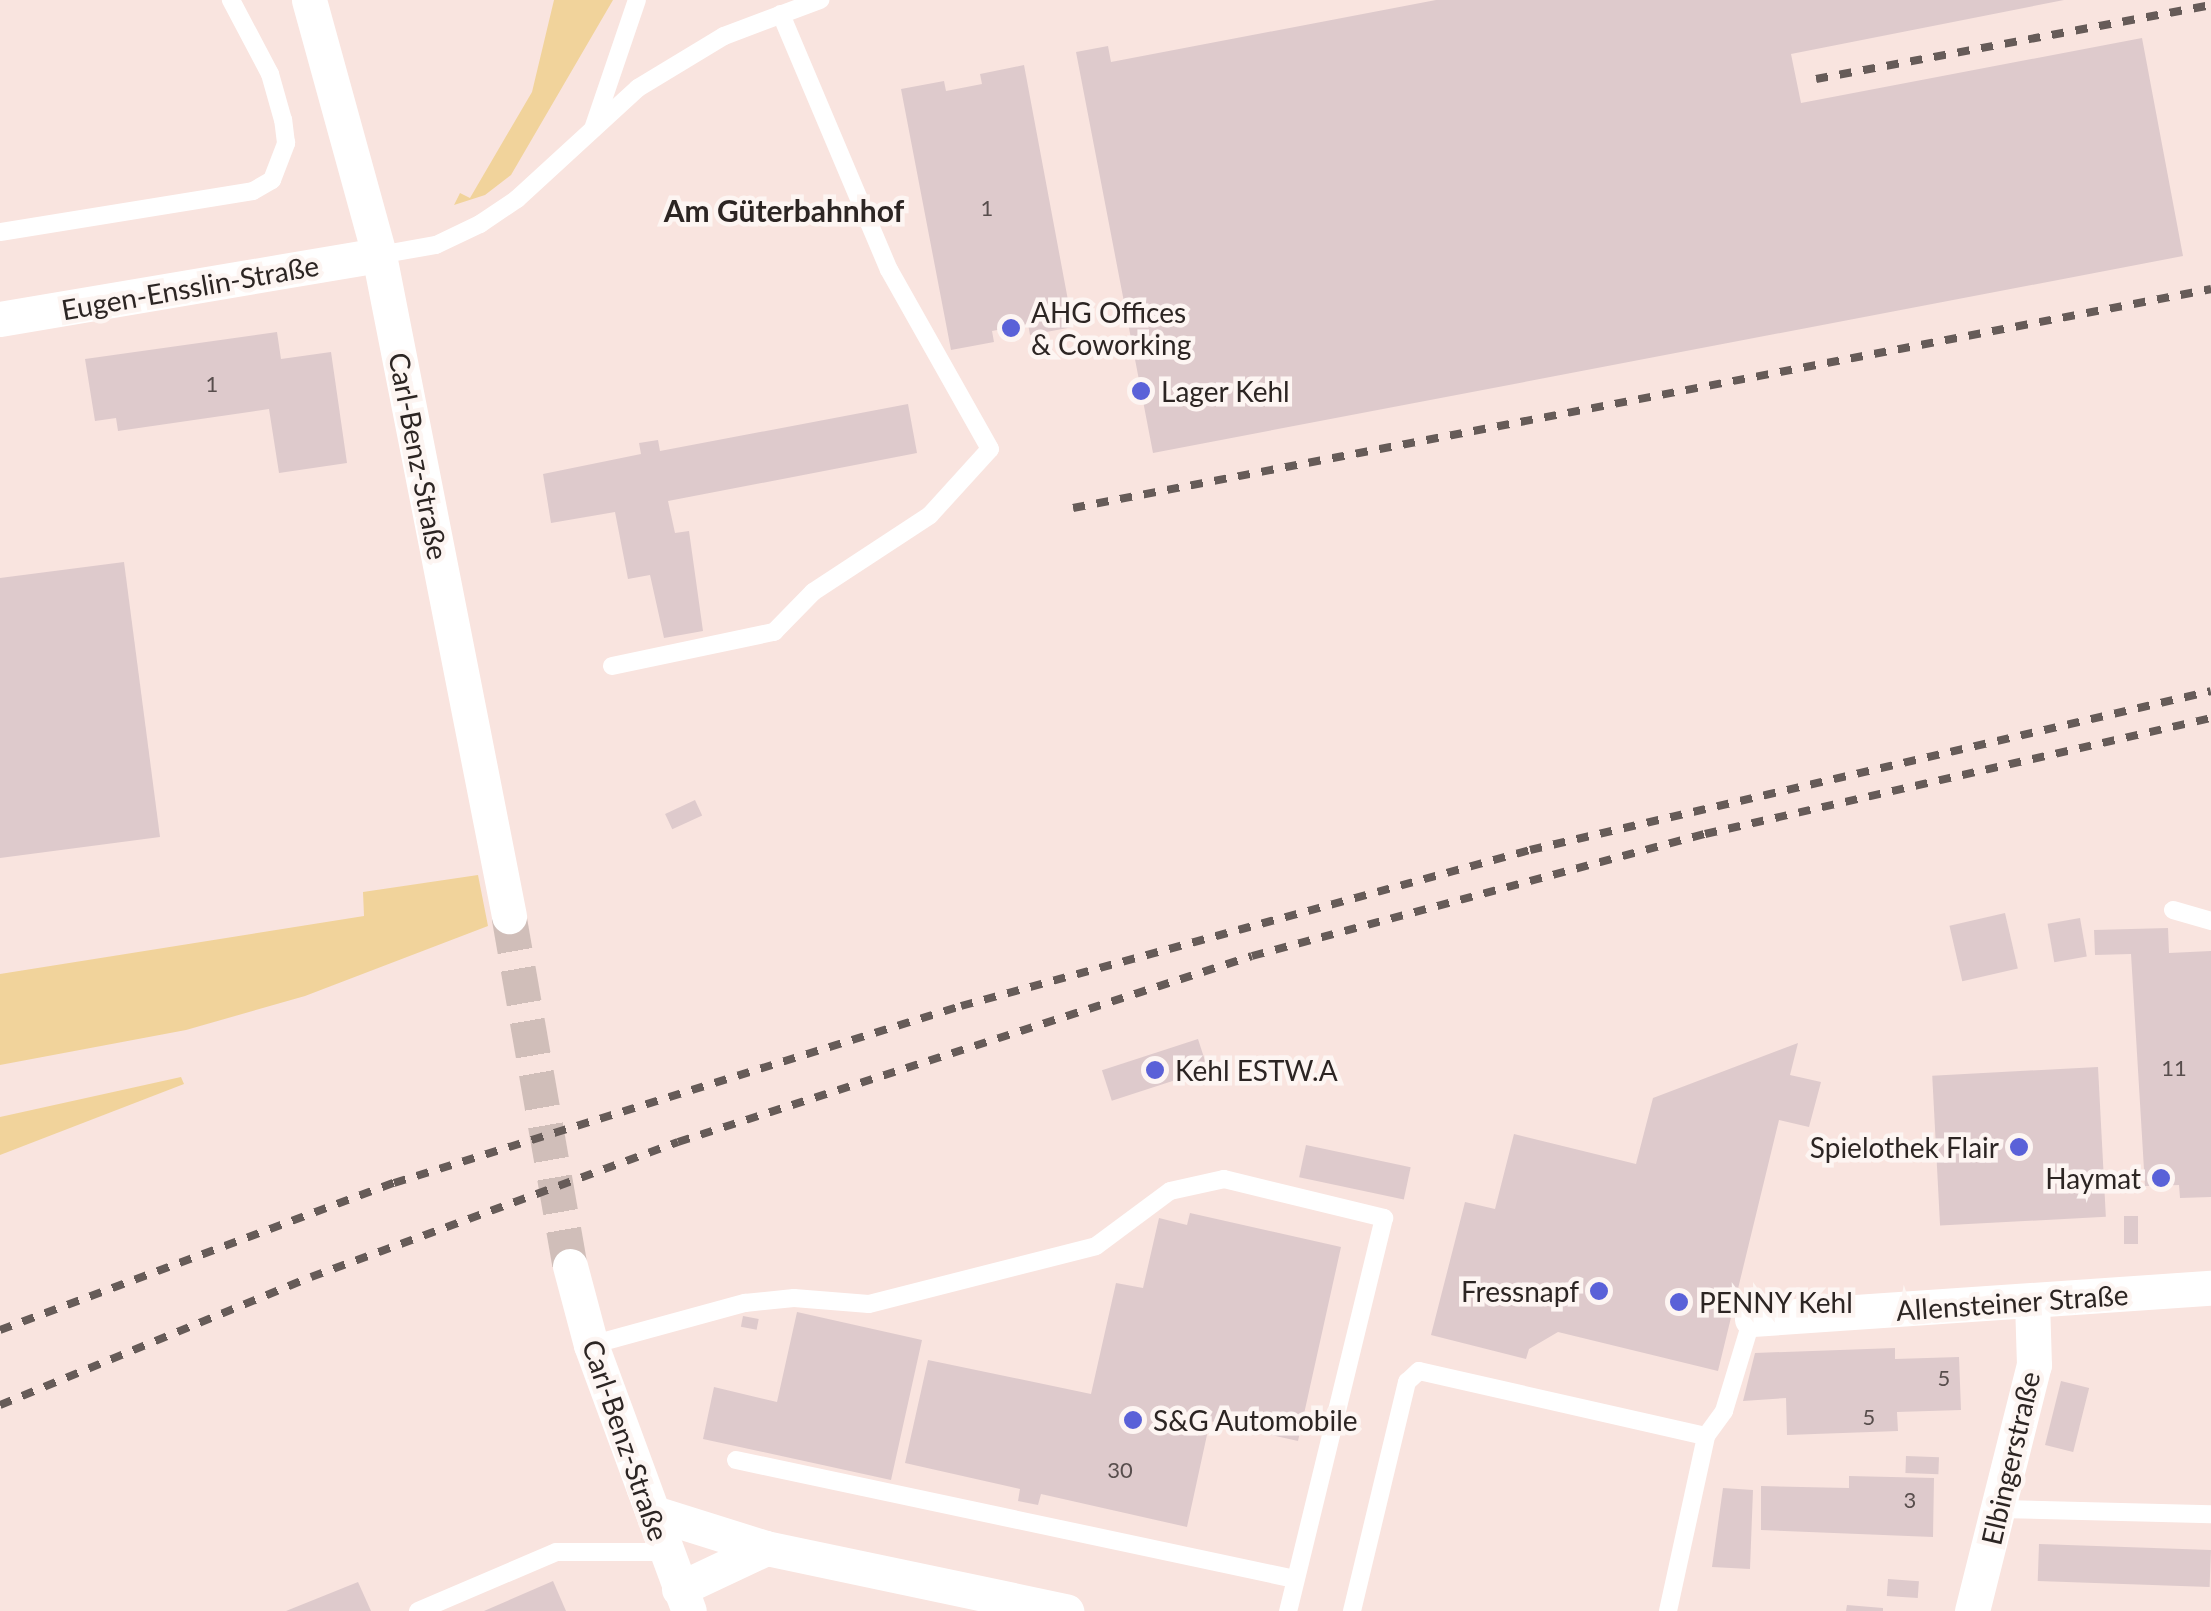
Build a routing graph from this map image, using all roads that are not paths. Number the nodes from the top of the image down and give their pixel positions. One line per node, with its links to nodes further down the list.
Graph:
1 (232, 0): 7 (lane)
2 (309, 0): 8 (street, Carl-Benz-Straße)
3 (637, 0): 6 (lane)
4 (820, 0): 5 (lane)
5 (781, 14): 6 (lane); 10 (lane)
6 (593, 130): 8 (lane)
7 (0, 232)
8 (379, 254): 9 (street, Eugen-Ensslin-Straße); 12 (street, Carl-Benz-Straße)
9 (0, 319)
10 (612, 666)
11 (2173, 910): 13 (lane)
12 (509, 916)
13 (2211, 921)
14 (570, 1266): 18 (street, Carl-Benz-Straße)
15 (2211, 1288): 16 (street, Allensteiner Straße)
16 (2032, 1302): 17 (street, Allensteiner Straße); 21 (street, Elbingerstraße)
17 (1752, 1319): 19 (lane)
18 (591, 1345): 22 (street, Carl-Benz-Straße); 26 (lane)
19 (1706, 1436): 31 (lane); 32 (lane)
20 (736, 1460): 26 (lane)
21 (1998, 1509): 23 (lane); 33 (street, Elbingerstraße)
22 (654, 1513): 24 (street); 25 (street, Carl-Benz-Straße)
23 (2211, 1514)
24 (766, 1548): 27 (street); 29 (street)
25 (665, 1552): 27 (street, Carl-Benz-Straße); 28 (lane)
26 (1295, 1580): 30 (lane)
27 (684, 1600)
28 (418, 1611)
29 (1066, 1611)
30 (1288, 1611)
31 (1352, 1611)
32 (1668, 1611)
33 (1972, 1611)

